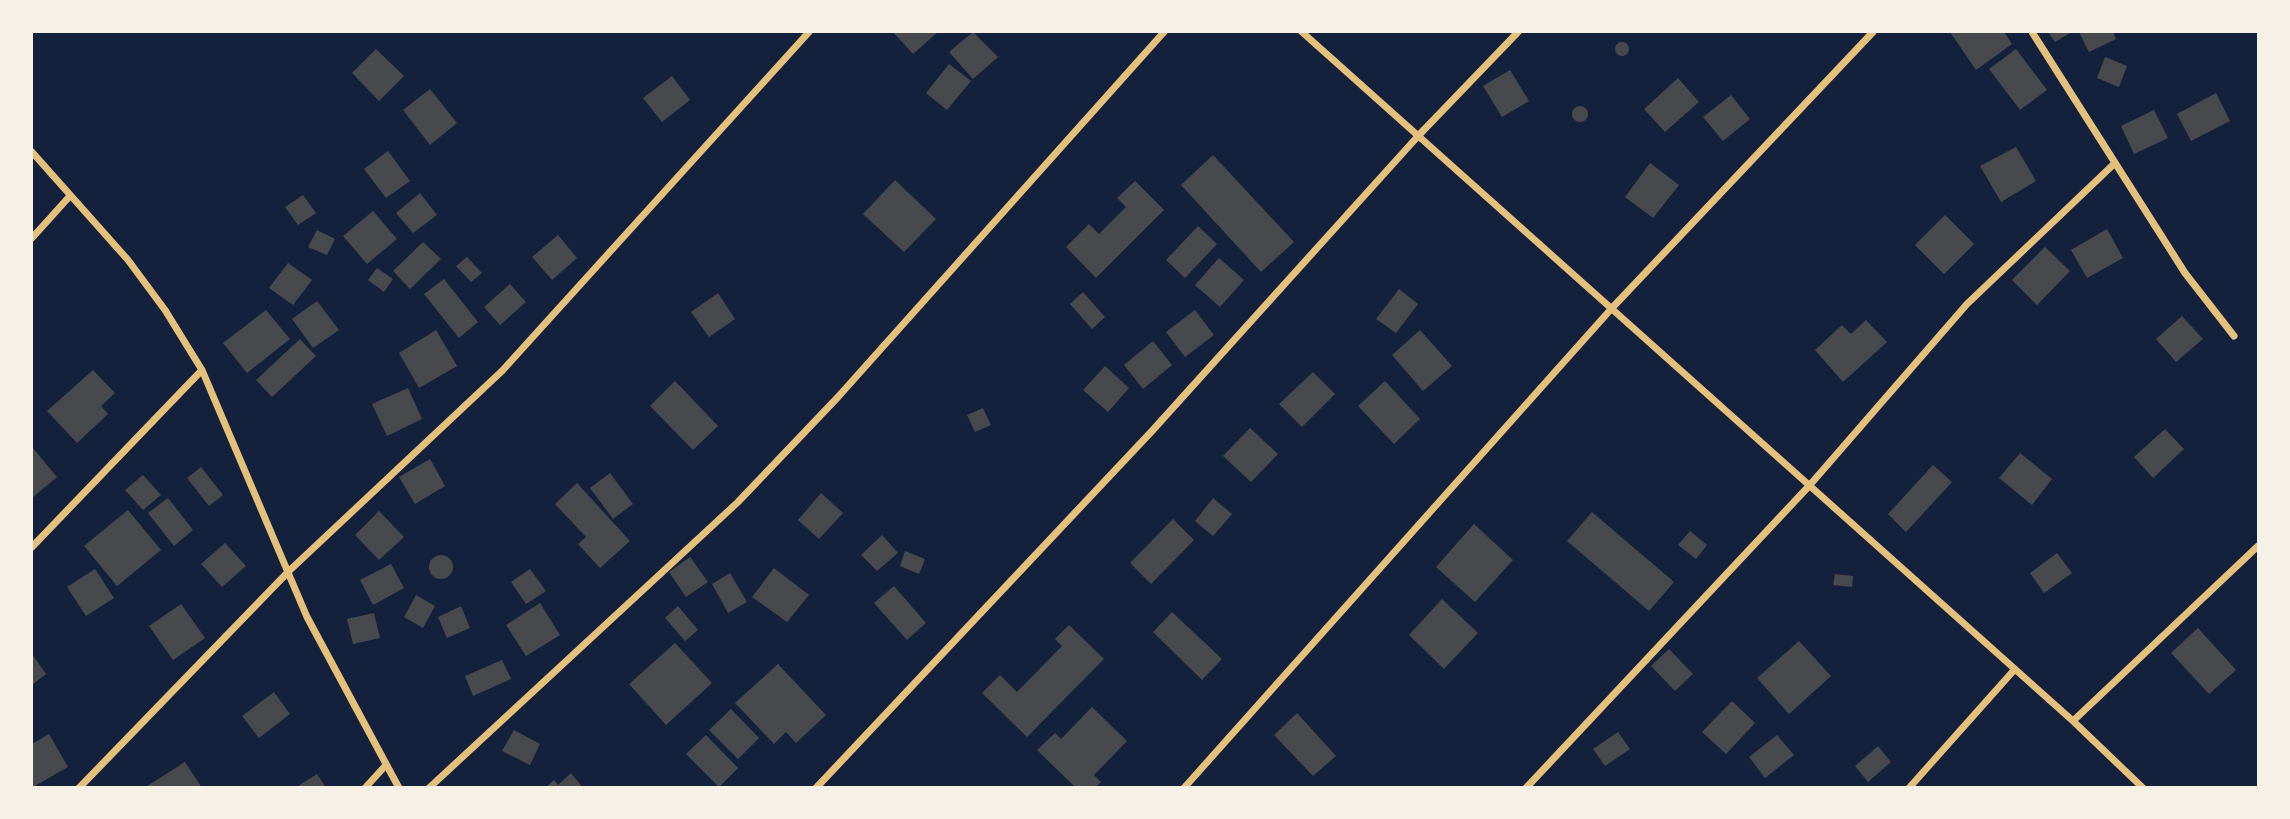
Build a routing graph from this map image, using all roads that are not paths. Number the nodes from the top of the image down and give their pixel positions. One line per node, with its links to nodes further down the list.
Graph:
1 (809, 32): 18 (street)
2 (1164, 32): 25 (street)
3 (1302, 32): 7 (street)
4 (1518, 32): 7 (street)
5 (1873, 32): 12 (street)
6 (2032, 32): 9 (street)
7 (1419, 135): 12 (street); 26 (street)
8 (32, 152): 10 (street)
9 (2115, 163): 13 (street); 15 (street)
10 (69, 197): 11 (street); 14 (street)
11 (32, 238)
12 (1612, 309): 15 (street); 27 (street)
13 (2234, 336)
14 (202, 370): 17 (street); 18 (street)
15 (1809, 486): 19 (street); 28 (street)
16 (2259, 546): 20 (street)
17 (32, 547)
18 (289, 571): 21 (street); 22 (street)
19 (2015, 669): 20 (street); 29 (street)
20 (2073, 721): 30 (street)
21 (386, 765): 23 (street); 24 (street)
22 (79, 788)
23 (365, 788)
24 (399, 788)
25 (429, 788)
26 (816, 788)
27 (1184, 788)
28 (1526, 788)
29 (1909, 788)
30 (2143, 788)

